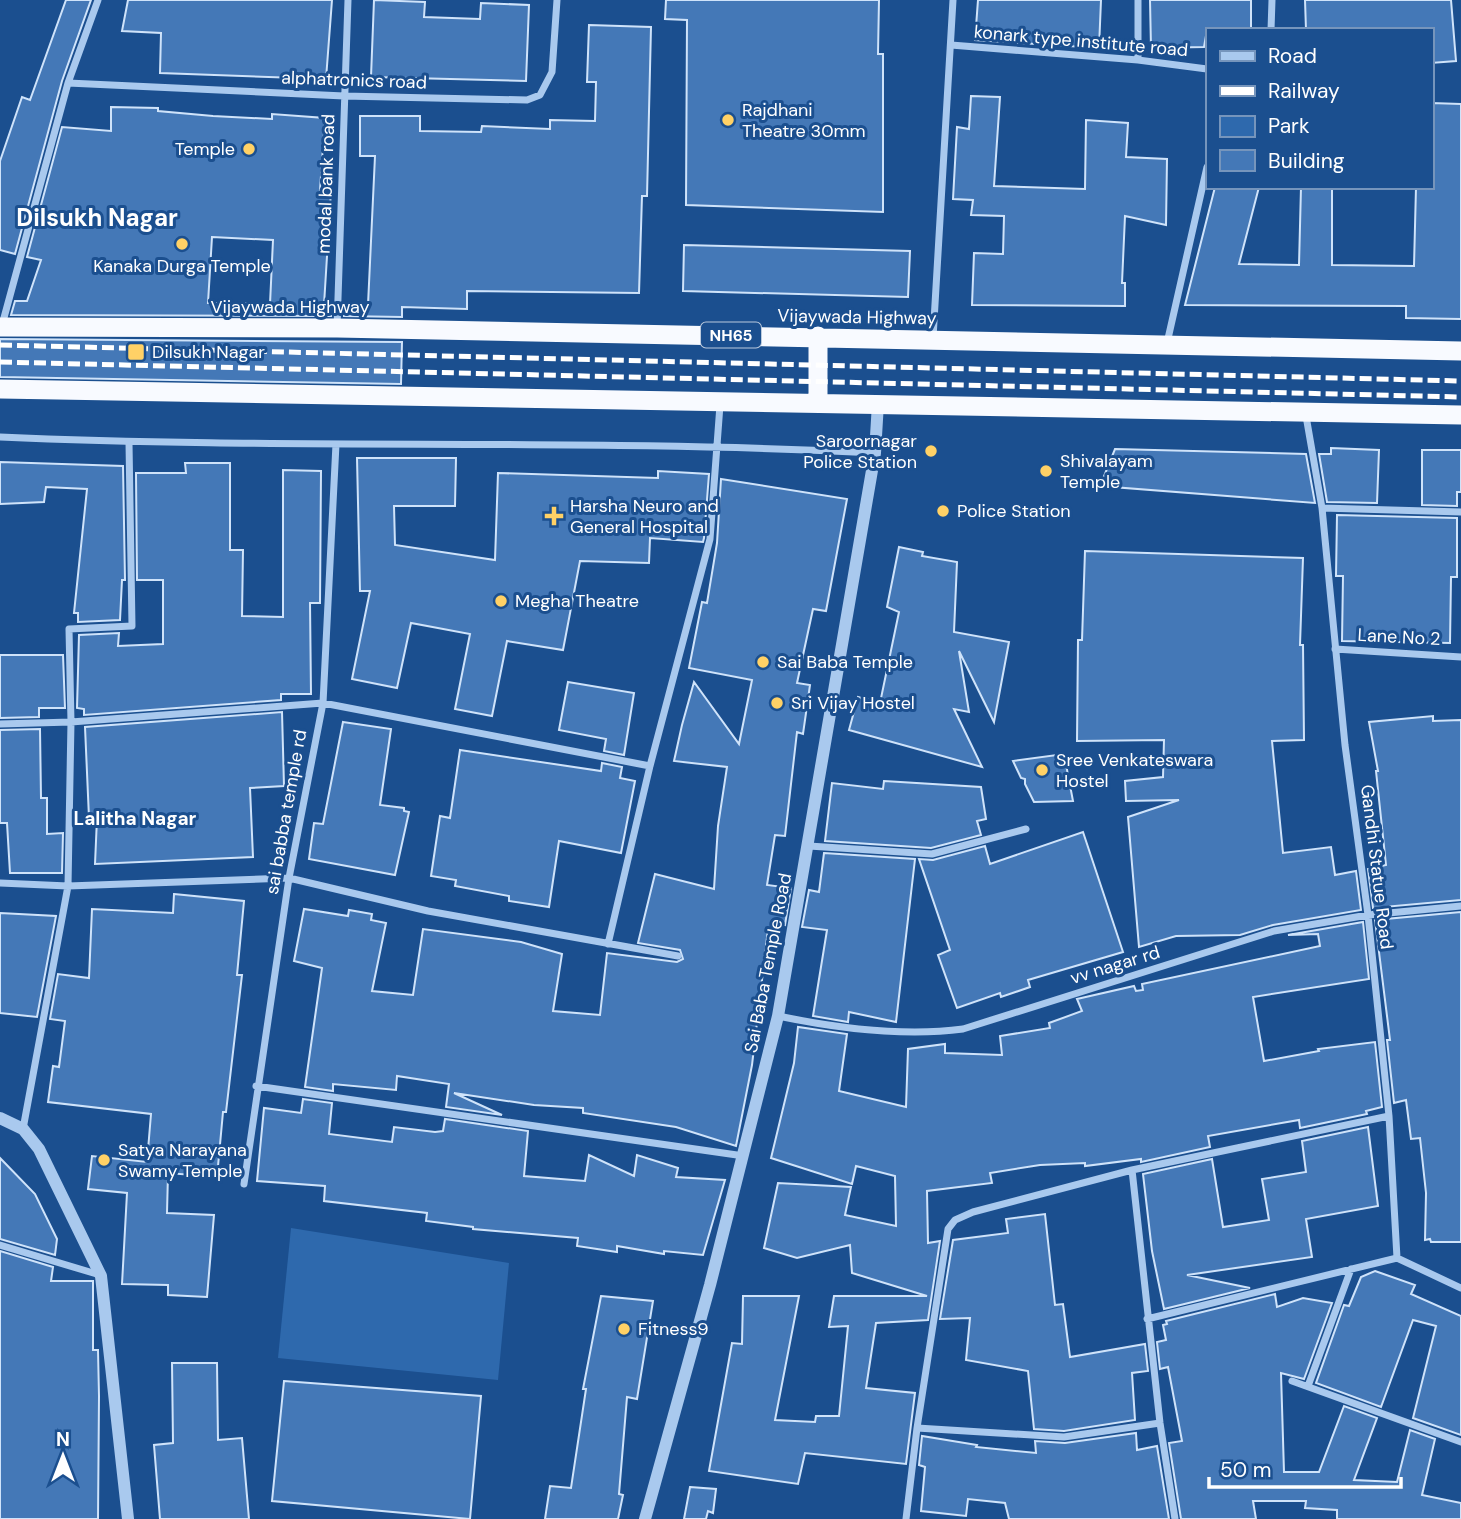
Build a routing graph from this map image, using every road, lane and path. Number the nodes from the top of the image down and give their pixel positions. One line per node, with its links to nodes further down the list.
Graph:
1 (98, 0): 11 (street)
2 (348, 0): 12 (street, modal bank road)
3 (557, 0): 12 (street, alphatronics road)
4 (953, 0): 8 (street)
5 (1138, 0): 9 (street)
6 (1272, 0): 7 (street)
7 (1271, 28)
8 (951, 45): 9 (street, konark type institute road); 17 (street)
9 (1138, 60): 10 (street, konark type institute road)
10 (1206, 69)
11 (68, 83): 12 (street, alphatronics road); 14 (street)
12 (344, 96): 15 (street, modal bank road)
13 (1206, 171): 18 (street)
14 (1, 327): 15 (highway, Vijaywada Highway / NH65)
15 (337, 328): 16 (highway, Vijaywada Highway / NH65)
16 (818, 337): 17 (highway, Vijaywada Highway / NH65); 22 (highway)
17 (932, 340): 18 (highway, Vijaywada Highway / NH65)
18 (1166, 344): 19 (highway, Vijaywada Highway / NH65)
19 (1461, 351)
20 (0, 389): 21 (highway)
21 (720, 402): 22 (highway); 29 (street)
22 (818, 403): 23 (highway)
23 (878, 403): 24 (highway); 30 (street, Sai Baba Temple Road)
24 (1305, 411): 25 (highway); 31 (street, Gandhi Statue Road)
25 (1461, 415)
26 (0, 437): 27 (street)
27 (129, 443): 28 (street); 36 (street)
28 (336, 444): 29 (street); 35 (street, sai babba temple rd)
29 (718, 445): 30 (street); 38 (street)
30 (875, 453): 40 (street, Sai Baba Temple Road)
31 (1321, 508): 32 (street); 33 (street, Gandhi Statue Road)
32 (1461, 512)
33 (1335, 649): 34 (street, Lane No 2); 45 (street, Gandhi Statue Road)
34 (1461, 656)
35 (323, 703): 36 (street); 38 (street); 41 (street, sai babba temple rd)
36 (71, 722): 37 (street); 43 (street)
37 (0, 724)
38 (650, 766): 46 (street)
39 (1026, 828): 40 (street)
40 (809, 846): 48 (street, Sai Baba Temple Road)
41 (289, 878): 43 (street); 46 (street); 49 (street, sai babba temple rd)
42 (0, 883): 43 (street)
43 (68, 886): 52 (street)
44 (1461, 906): 45 (street, vv nagar rd)
45 (1368, 915): 48 (street, vv nagar rd); 50 (street, Gandhi Statue Road)
46 (608, 944): 47 (street)
47 (678, 956)
48 (778, 1016): 53 (street, Sai Baba Temple Road)
49 (256, 1086): 53 (street); 55 (street, sai babba temple rd)
50 (1389, 1116): 54 (street); 57 (street, Gandhi Statue Road)
51 (0, 1118): 52 (street)
52 (23, 1129): 59 (street)
53 (744, 1156): 68 (street, Sai Baba Temple Road)
54 (1132, 1170): 61 (street); 65 (street)
55 (244, 1184)
56 (0, 1245): 59 (street)
57 (1397, 1258): 58 (street); 60 (street)
58 (1350, 1269): 61 (street); 63 (street)
59 (101, 1276): 67 (street)
60 (1461, 1288)
61 (1147, 1319): 64 (street)
62 (1292, 1381): 63 (street)
63 (1308, 1386): 66 (street)
64 (1160, 1423): 65 (street); 70 (street)
65 (917, 1428): 69 (street)
66 (1461, 1442)
67 (128, 1519)
68 (645, 1519)
69 (906, 1519)
70 (1175, 1519)

